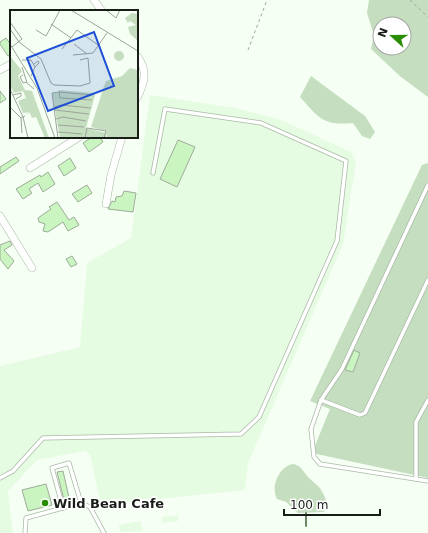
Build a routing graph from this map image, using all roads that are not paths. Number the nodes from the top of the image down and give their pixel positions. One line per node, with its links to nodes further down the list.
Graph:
1 (94, 0): 2 (street)
2 (99, 10)
3 (138, 57): 6 (street)
4 (10, 65): 5 (street)
5 (0, 70)
6 (138, 95)
7 (77, 138): 9 (street)
8 (122, 138): 12 (street)
9 (30, 168)
10 (153, 174): 18 (lane)
11 (428, 185): 16 (lane)
12 (106, 204)
13 (0, 216): 14 (street)
14 (32, 268)
15 (428, 280): 16 (lane)
16 (321, 400): 19 (lane)
17 (428, 400): 19 (lane)
18 (0, 478)
19 (416, 479): 20 (lane)
20 (428, 481)
21 (82, 503): 22 (lane); 22 (lane); 24 (lane)
22 (63, 508): 23 (lane)
23 (25, 533)
24 (104, 533)

